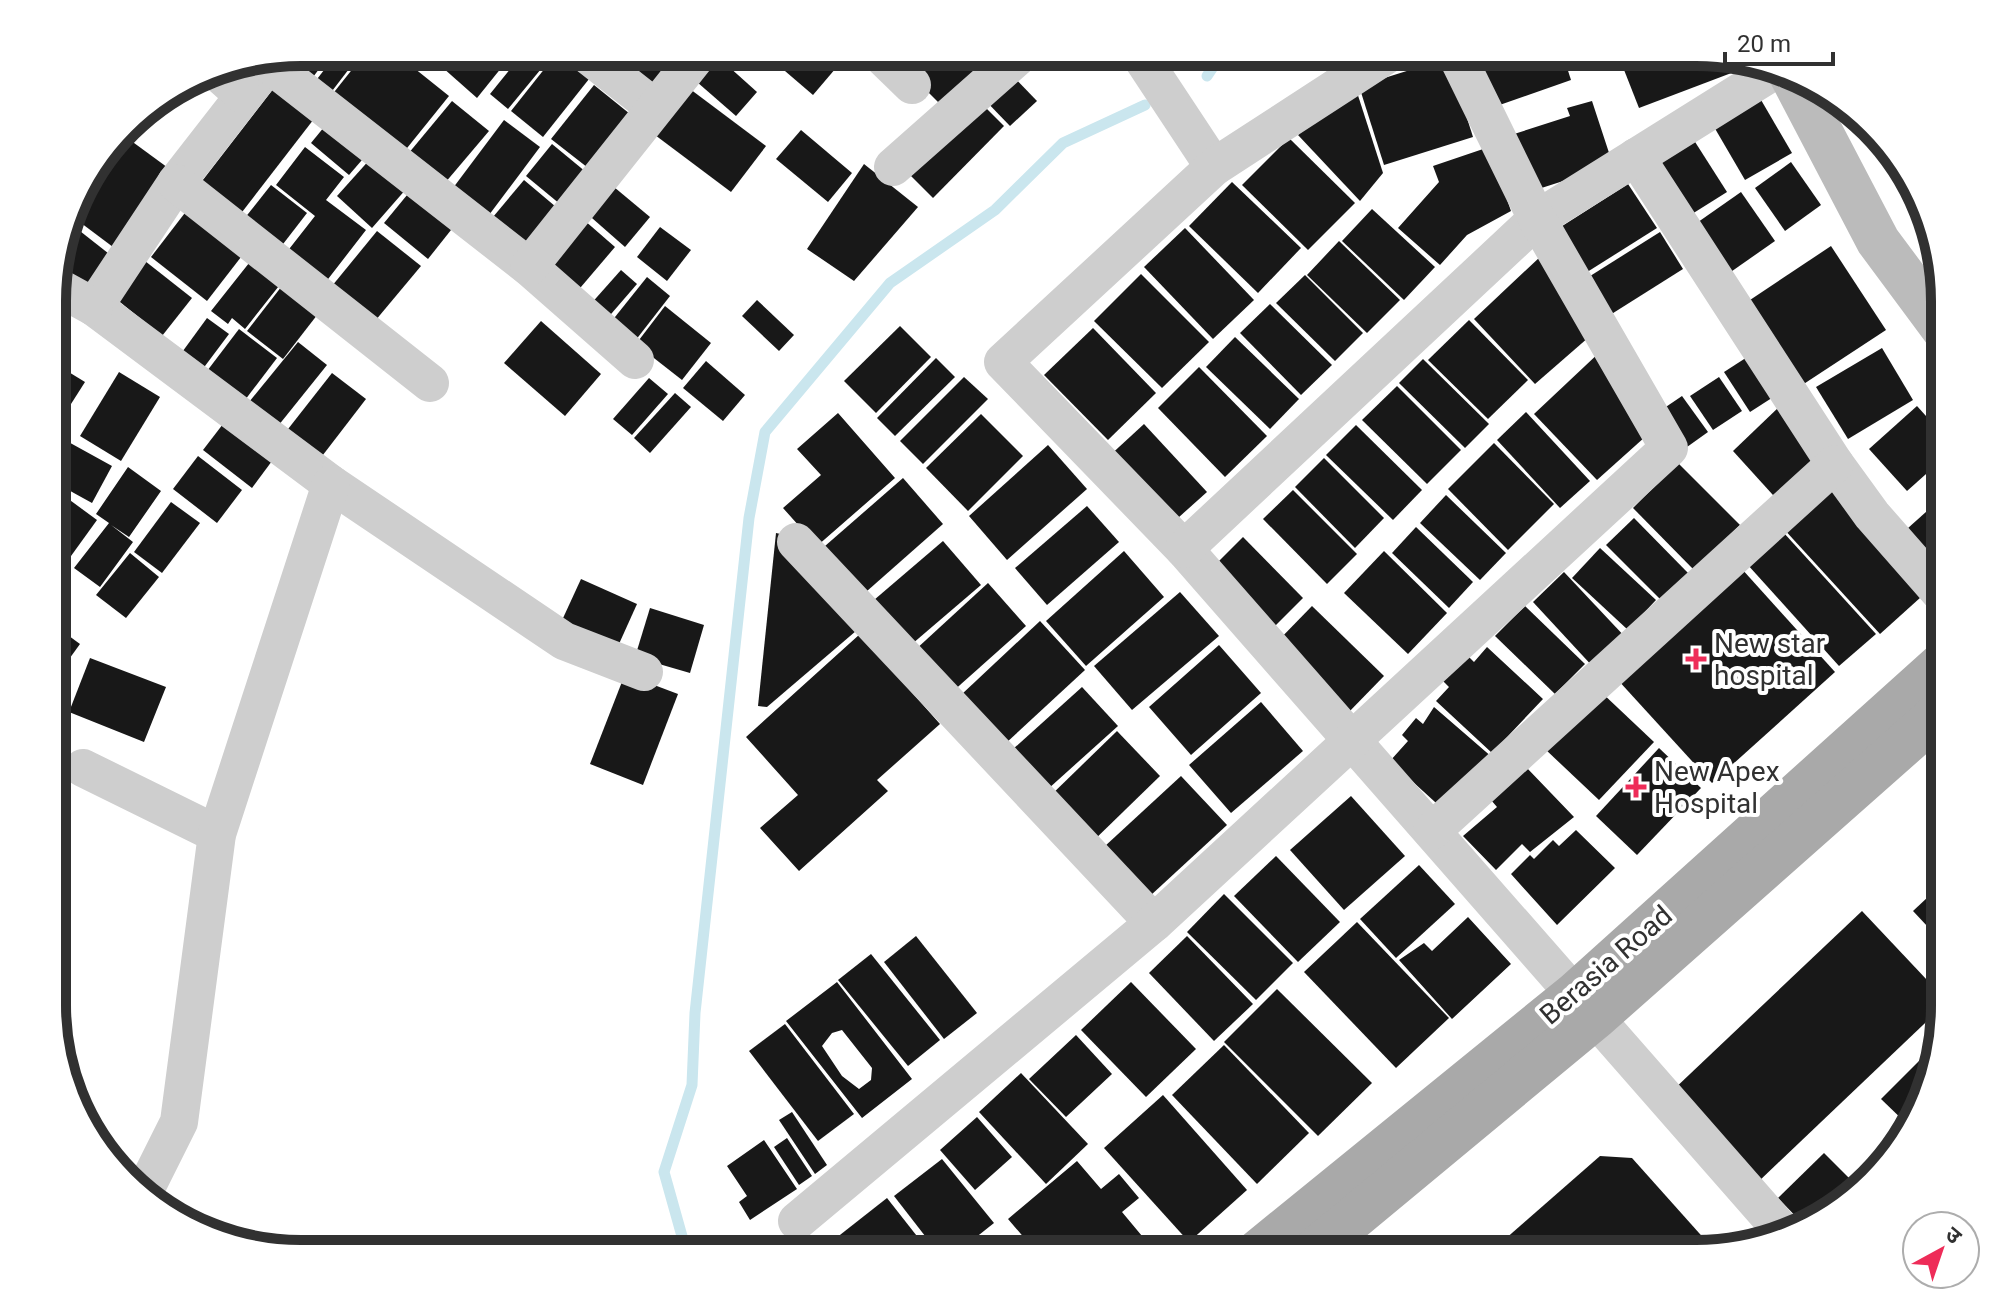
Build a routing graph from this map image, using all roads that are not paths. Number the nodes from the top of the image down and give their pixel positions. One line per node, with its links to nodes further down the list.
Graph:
1 (1007, 66): 17 (street)
2 (1148, 66): 18 (street)
3 (1369, 66): 18 (street)
4 (1462, 66): 20 (street)
5 (603, 67): 15 (street)
6 (688, 67): 15 (street)
7 (893, 67): 12 (street)
8 (280, 68): 21 (street)
9 (264, 70): 14 (street)
10 (1765, 77): 16 (street)
11 (224, 78): 14 (street)
12 (912, 85)
13 (1799, 90): 24 (street)
14 (242, 94): 19 (street)
15 (654, 107): 21 (street)
16 (1636, 157): 20 (street); 27 (street)
17 (893, 167)
18 (1214, 167): 30 (street)
19 (176, 183): 23 (street); 26 (street)
20 (1537, 219): 30 (street); 35 (street)
21 (529, 267): 25 (street)
22 (67, 292): 23 (street)
23 (94, 307): 28 (street)
24 (1930, 311)
25 (635, 360)
26 (430, 383)
27 (1835, 464): 31 (street); 37 (street)
28 (331, 484): 32 (street); 38 (street)
29 (796, 542): 39 (street)
30 (1184, 549): 35 (street)
31 (1930, 581)
32 (644, 672)
33 (1930, 675): 40 (main road, Berasia Road)
34 (1930, 721): 40 (main road, Berasia Road)
35 (1352, 738): 37 (street); 39 (street)
36 (83, 768): 38 (street)
37 (1432, 831): 40 (street)
38 (217, 834): 41 (street)
39 (1154, 923): 42 (street)
40 (1586, 1005): 43 (street); 44 (main road, Berasia Road); 45 (main road, Berasia Road)
41 (149, 1183)
42 (797, 1221)
43 (1777, 1225)
44 (1275, 1239)
45 (1326, 1239)

